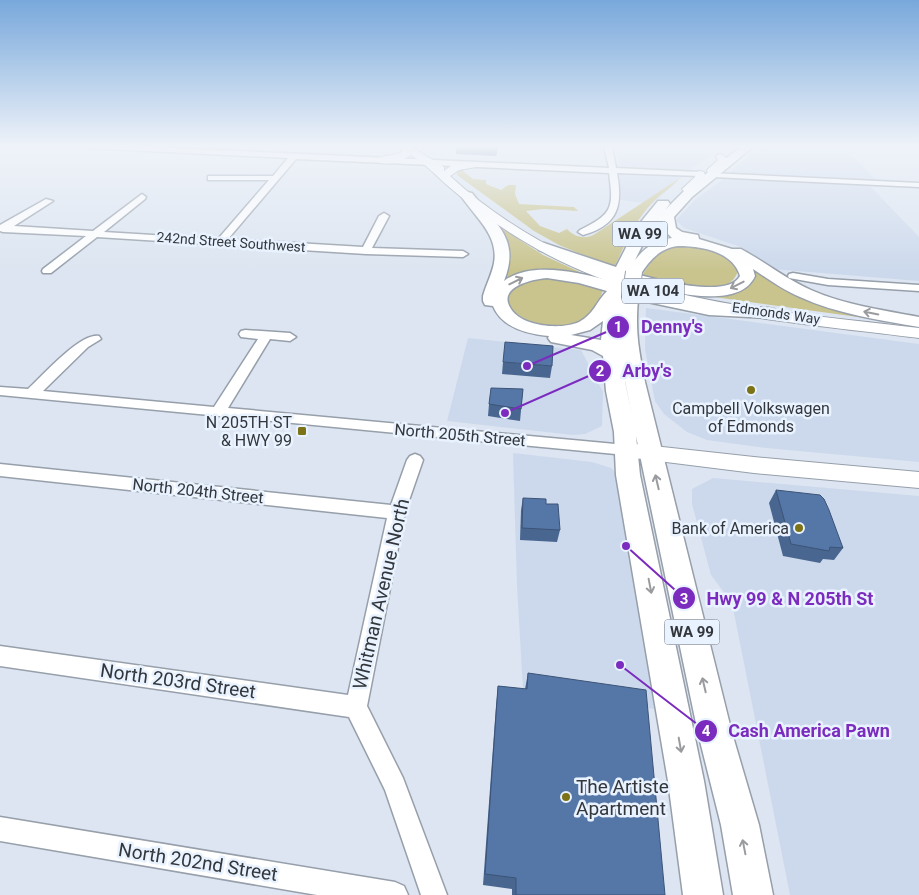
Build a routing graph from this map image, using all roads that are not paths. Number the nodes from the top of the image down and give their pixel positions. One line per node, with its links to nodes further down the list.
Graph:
1 (267, 188): 16 (street)
2 (458, 188): 7 (main road, Edmonds Way / WA 104)
3 (468, 188): 15 (main road, Edmonds Way / WA 104)
4 (614, 188): 13 (street)
5 (686, 188): 20 (highway, WA 99)
6 (694, 188): 10 (highway, WA 99)
7 (467, 196): 15 (main road, Edmonds Way / WA 104); 32 (highway)
8 (142, 197): 14 (street)
9 (49, 202): 12 (street)
10 (667, 214): 20 (highway, WA 99); 26 (highway, one-way to 10)
11 (384, 216): 18 (street)
12 (2, 229): 14 (street, 242nd Street Southwest)
13 (583, 232)
14 (94, 233): 16 (street, 242nd Street Southwest); 21 (street)
15 (525, 236): 17 (main road, Edmonds Way / WA 104)
16 (221, 241): 18 (street, 242nd Street Southwest)
17 (544, 247): 20 (highway, one-way to 17); 25 (main road, Edmonds Way / WA 104)
18 (366, 251): 19 (street, 242nd Street Southwest)
19 (463, 254)
20 (629, 270): 24 (highway, WA 99, bridge)
21 (46, 271)
22 (793, 276): 23 (street)
23 (919, 288)
24 (622, 297): 25 (highway, one-way to 25); 32 (highway, WA 99); 37 (highway, WA 99)
25 (768, 313): 27 (main road, Edmonds Way / WA 104)
26 (919, 322)
27 (919, 333)
28 (245, 334): 29 (street)
29 (266, 336): 30 (street); 35 (street)
30 (290, 337)
31 (95, 339): 34 (street)
32 (612, 354): 36 (highway, WA 99)
33 (0, 391): 34 (street, North 205th Street)
34 (31, 394): 35 (street, North 205th Street)
35 (218, 412): 36 (street, North 205th Street)
36 (626, 450): 37 (main road, North 205th Street); 47 (highway, WA 99, one-way to 47)
37 (652, 454): 40 (main road, North 205th Street); 48 (highway, WA 99, one-way to 37)
38 (416, 460): 41 (street, Whitman Avenue North)
39 (0, 470): 41 (street, North 204th Street)
40 (919, 480)
41 (397, 512): 43 (street, Whitman Avenue North)
42 (0, 656): 43 (street, North 203rd Street)
43 (356, 706): 46 (street, Whitman Avenue North)
44 (0, 829): 45 (street, North 202nd Street)
45 (395, 895)
46 (434, 895)
47 (703, 895)
48 (753, 895)

